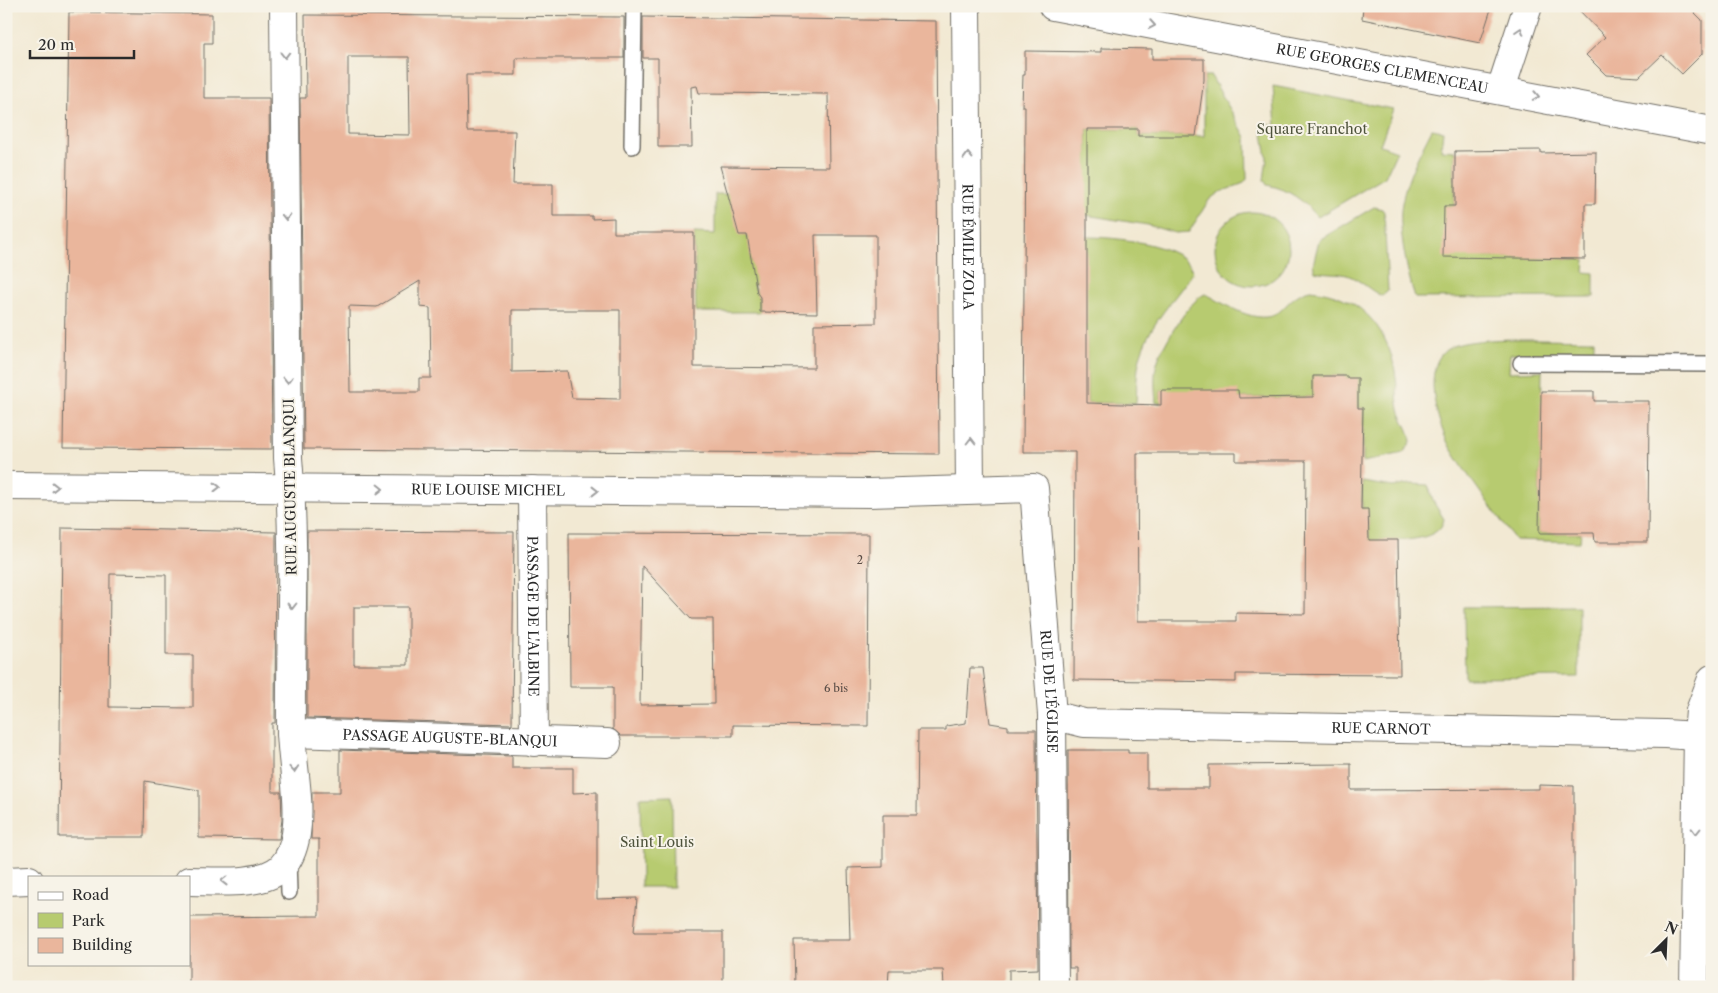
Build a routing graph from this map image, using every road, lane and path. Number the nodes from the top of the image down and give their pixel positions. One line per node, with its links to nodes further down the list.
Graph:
1 (284, 6): 12 (street, RUE AUGUSTE BLANQUI, one-way to 12)
2 (634, 6): 8 (lane)
3 (966, 6): 14 (street, RUE ÉMILE ZOLA, one-way to 3)
4 (1053, 6): 6 (street, RUE GEORGES CLEMENCEAU, one-way to 6)
5 (1528, 6): 6 (street, one-way to 5)
6 (1501, 90): 7 (street, RUE GEORGES CLEMENCEAU, one-way to 7)
7 (1712, 131)
8 (632, 146)
9 (1521, 363): 10 (lane)
10 (1712, 364)
11 (6, 486): 12 (street, RUE LOUISE MICHEL, one-way to 12)
12 (291, 488): 13 (street, RUE LOUISE MICHEL, one-way to 13); 17 (street, RUE AUGUSTE BLANQUI, one-way to 17)
13 (532, 490): 14 (street, RUE LOUISE MICHEL, one-way to 14); 19 (street, PASSAGE DE L'ALBINE)
14 (970, 490): 16 (street, RUE DE L'ÉGLISE)
15 (1712, 679): 18 (street)
16 (1052, 715): 18 (street, RUE CARNOT); 26 (street, RUE DE L'ÉGLISE)
17 (291, 733): 19 (street, PASSAGE AUGUSTE-BLANQUI); 21 (street, RUE AUGUSTE BLANQUI, one-way to 21)
18 (1705, 736): 27 (street, one-way to 27)
19 (534, 742): 20 (street, PASSAGE AUGUSTE-BLANQUI)
20 (607, 743)
21 (288, 859): 24 (street, one-way to 24); 25 (lane)
22 (28, 880): 23 (street)
23 (6, 881)
24 (190, 881)
25 (289, 892)
26 (1054, 987)
27 (1694, 987)

